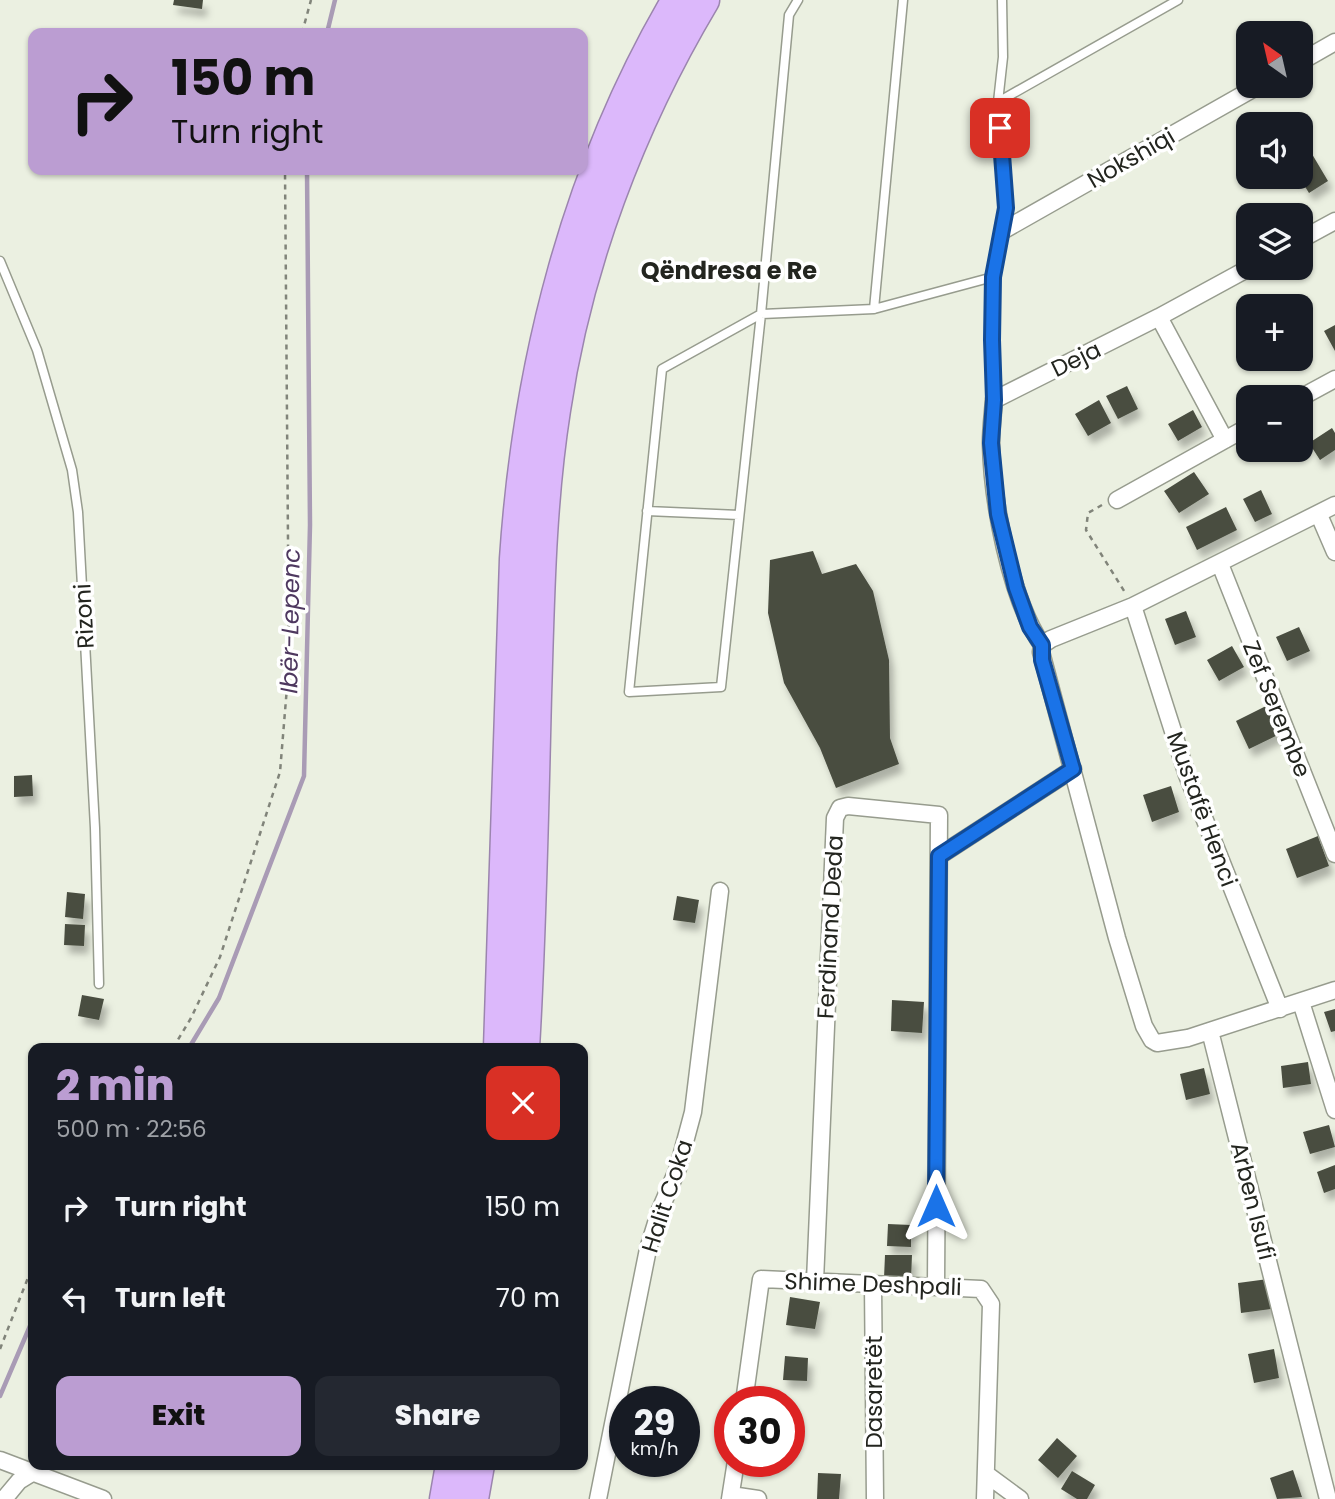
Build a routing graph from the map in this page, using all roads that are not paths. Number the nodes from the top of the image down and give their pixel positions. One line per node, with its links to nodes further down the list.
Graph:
1 (677, 0): 43 (highway)
2 (704, 0): 44 (highway)
3 (798, 0): 18 (lane)
4 (903, 0): 17 (lane)
5 (1002, 0): 10 (lane)
6 (1178, 0): 10 (lane)
7 (1335, 42): 8 (street)
8 (1313, 55)
9 (1237, 98): 12 (street, Nokshiqi)
10 (998, 102): 12 (lane)
11 (1335, 220): 13 (street)
12 (1004, 230): 16 (lane)
13 (1313, 233)
14 (0, 261): 38 (lane, Rizoni)
15 (1236, 275): 19 (street, Deja)
16 (993, 277): 17 (lane); 22 (lane)
17 (874, 309): 18 (lane)
18 (761, 314): 27 (lane); 28 (lane)
19 (1159, 317): 22 (street, Deja); 24 (street)
20 (1335, 379): 21 (street)
21 (1313, 391)
22 (994, 400): 33 (street)
23 (1236, 434): 24 (street)
24 (1225, 440): 25 (street)
25 (1117, 500)
26 (1335, 505): 29 (street)
27 (647, 511): 28 (lane); 28 (lane)
28 (739, 515)
29 (1319, 515): 30 (street); 31 (street)
30 (1335, 552)
31 (1220, 564): 32 (street); 35 (street, Zef Serembe)
32 (1133, 606): 33 (street); 41 (street, Mustafë Henci)
33 (1042, 645): 34 (street)
34 (1073, 769): 36 (street); 42 (street)
35 (1335, 854)
36 (939, 856): 46 (street, Ferdinand Deda); 48 (street, Ferdinand Deda)
37 (720, 891): 59 (street, Halit Coka)
38 (99, 984)
39 (1335, 990): 40 (street)
40 (1301, 1002): 41 (street); 45 (street)
41 (1280, 1009): 42 (street)
42 (1210, 1031): 64 (street, Arben Isufi)
43 (499, 1043)
44 (524, 1043)
45 (1335, 1110)
46 (815, 1281): 47 (street, Shime Deshpali); 49 (street, Shime Deshpali)
47 (873, 1284): 48 (street, Shime Deshpali); 61 (street, Dasaretët)
48 (936, 1286): 53 (street, Shime Deshpali)
49 (746, 1386)
50 (0, 1460): 52 (street)
51 (478, 1470): 58 (highway)
52 (32, 1474): 56 (street); 57 (street)
53 (986, 1474): 62 (street, Shime Deshpali); 63 (street)
54 (733, 1477): 55 (street)
55 (730, 1497): 60 (street)
56 (4, 1499)
57 (103, 1499)
58 (473, 1499)
59 (598, 1499)
60 (758, 1499)
61 (875, 1499)
62 (985, 1499)
63 (1020, 1499)
64 (1328, 1499)

